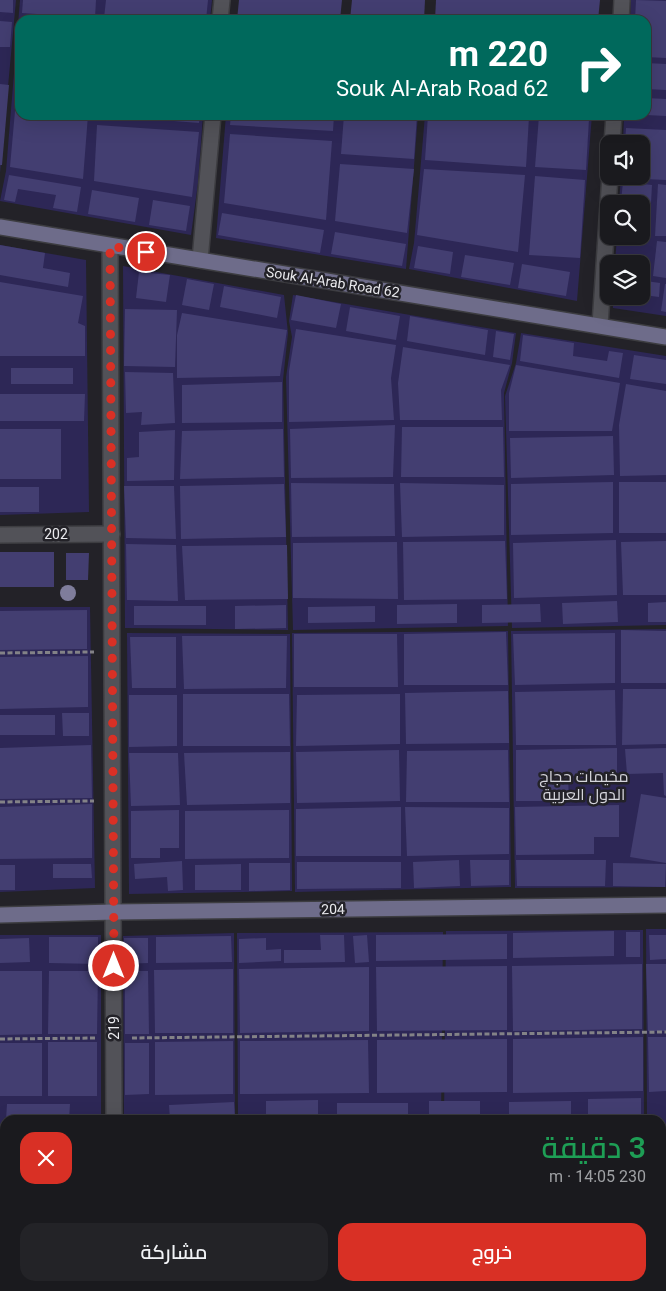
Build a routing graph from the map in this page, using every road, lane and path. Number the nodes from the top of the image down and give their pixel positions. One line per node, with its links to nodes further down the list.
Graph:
1 (222, 0): 3 (street)
2 (622, 0): 4 (street)
3 (220, 15)
4 (621, 15)
5 (212, 120): 11 (street)
6 (614, 120): 7 (street)
7 (613, 135)
8 (609, 185): 12 (street)
9 (0, 227): 10 (main road, Souk Al-Arab Road 62)
10 (110, 246): 11 (main road, Souk Al-Arab Road 62); 14 (street, 219)
11 (200, 260): 12 (main road, Souk Al-Arab Road 62)
12 (600, 326): 13 (main road, Souk Al-Arab Road 62)
13 (666, 337)
14 (112, 534): 15 (street, 202); 16 (street, 219)
15 (0, 535)
16 (111, 652): 17 (path); 18 (street, 219)
17 (0, 653)
18 (113, 800): 19 (path); 21 (street, 219)
19 (0, 802)
20 (666, 905): 21 (main road, 204)
21 (114, 912): 22 (main road, 204); 24 (street, 219)
22 (0, 915)
23 (666, 1032): 24 (path)
24 (114, 1038): 25 (path); 26 (street, 219)
25 (0, 1039)
26 (114, 1115)

